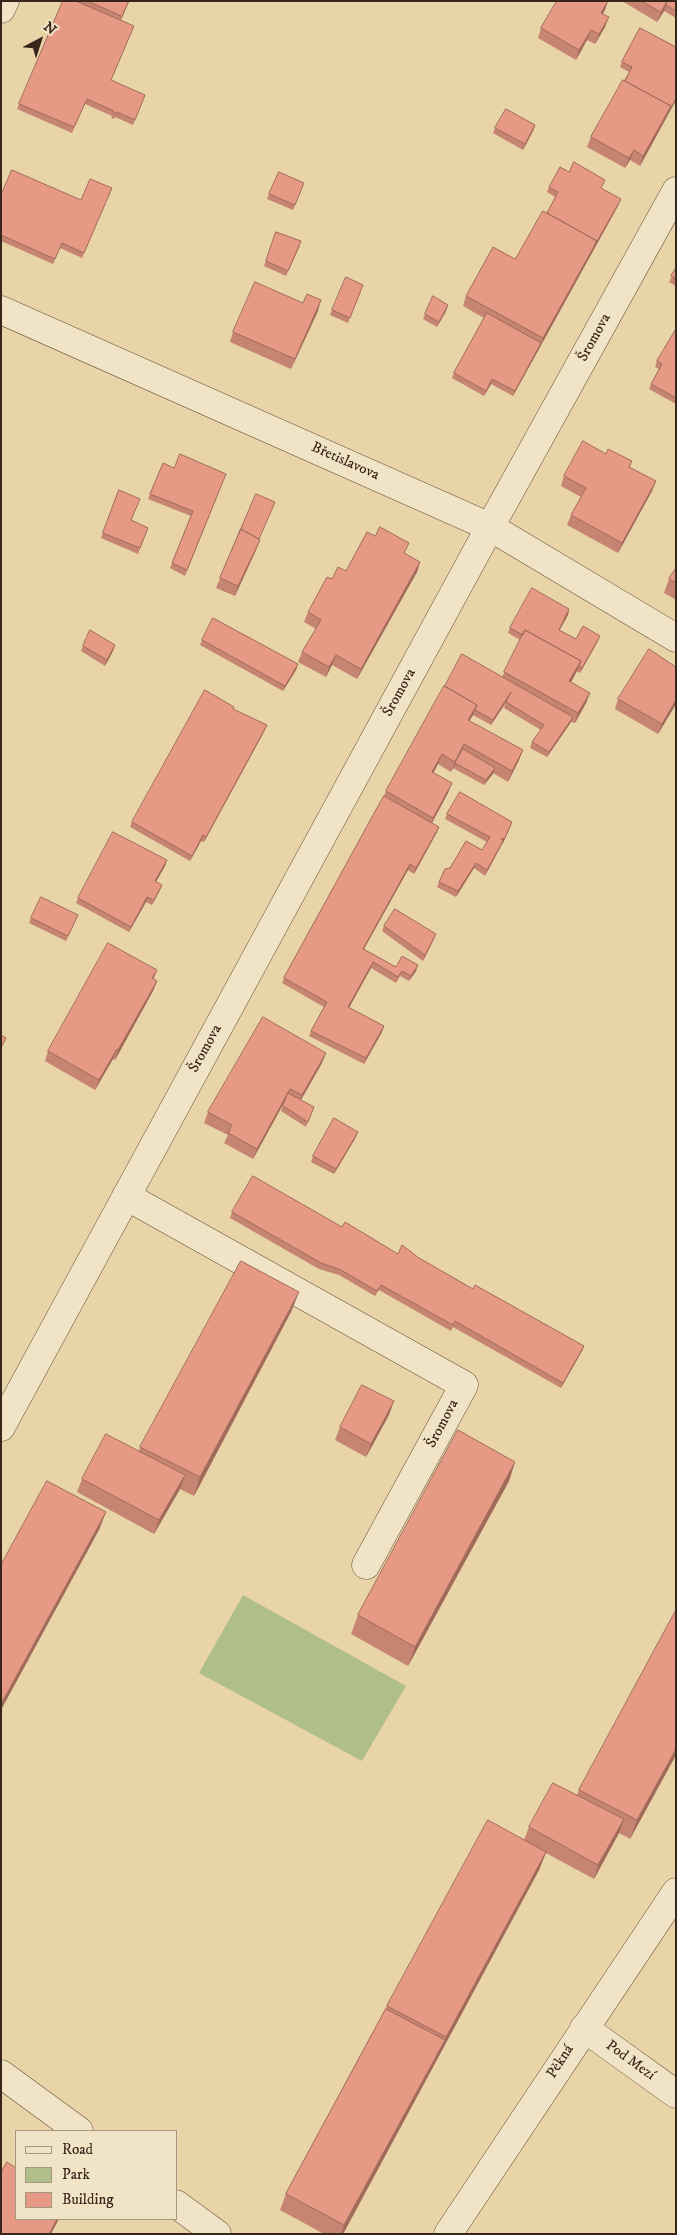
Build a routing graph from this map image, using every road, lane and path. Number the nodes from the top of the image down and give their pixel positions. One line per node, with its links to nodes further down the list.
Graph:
1 (5, 1): 2 (street)
2 (1, 9)
3 (676, 191): 5 (street, Šromova)
4 (1, 310): 5 (street, Břetislavova)
5 (490, 527): 6 (street, Břetislavova); 7 (street, Šromova)
6 (676, 638)
7 (126, 1196): 8 (street, Šromova); 10 (street, Šromova)
8 (8, 1398): 9 (street, Šromova)
9 (1, 1427)
10 (366, 1565)
11 (676, 1892): 12 (street, Pěkná)
12 (584, 2028): 14 (street, Pod Mezí); 18 (street, Pěkná)
13 (1, 2074): 15 (street)
14 (676, 2094)
15 (78, 2130)
16 (178, 2205): 17 (street)
17 (217, 2234)
18 (448, 2234)

